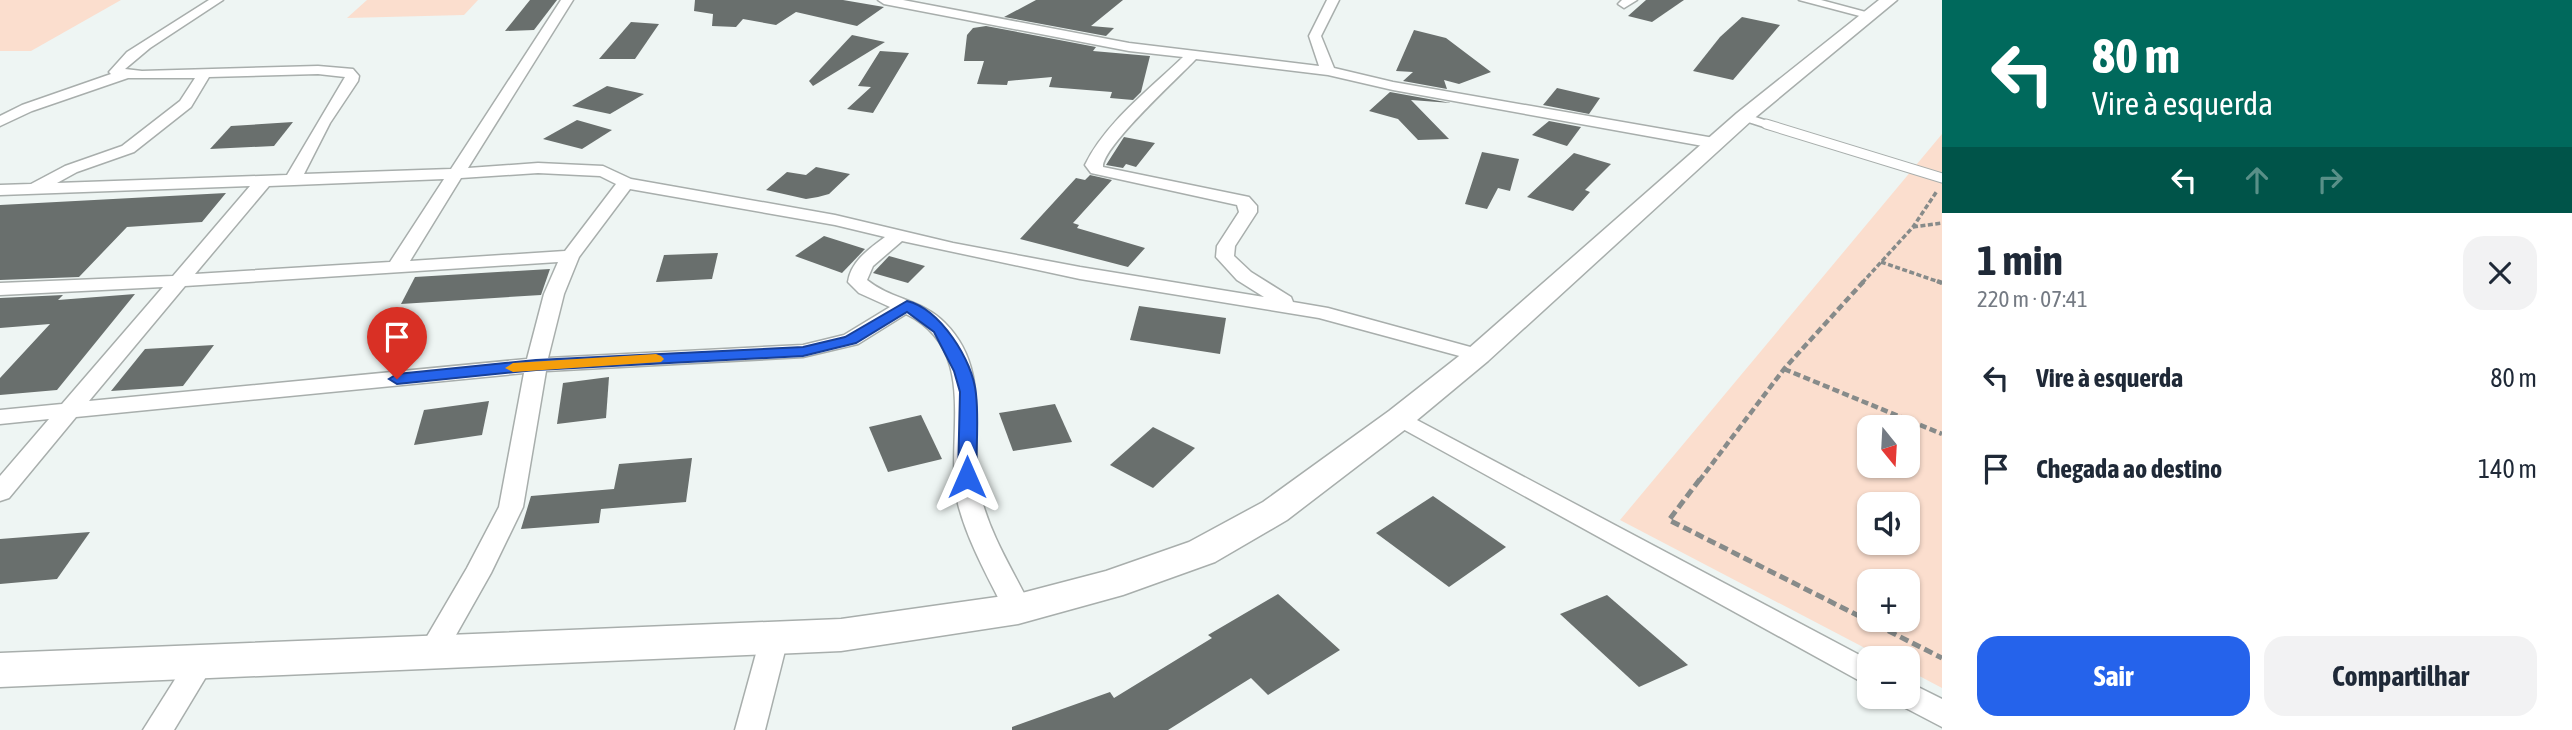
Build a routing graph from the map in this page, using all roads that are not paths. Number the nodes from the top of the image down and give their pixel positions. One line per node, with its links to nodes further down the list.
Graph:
1 (217, 0): 11 (street)
2 (567, 0): 16 (street)
3 (884, 0): 8 (street)
4 (953, 0): 8 (street)
5 (1333, 0): 10 (street)
6 (1805, 0): 7 (street)
7 (1880, 8): 13 (main road)
8 (955, 15): 9 (street)
9 (1193, 55): 10 (street); 29 (street)
10 (1328, 71): 15 (street)
11 (125, 74): 12 (street); 14 (street)
12 (205, 74): 18 (street); 22 (street)
13 (1744, 117): 15 (main road); 17 (lane)
14 (0, 122)
15 (1714, 144): 30 (main road)
16 (456, 174): 18 (street); 20 (street); 25 (street)
17 (1942, 178)
18 (292, 181): 19 (street)
19 (262, 183): 22 (street); 26 (street)
20 (626, 183): 23 (street); 24 (street)
21 (0, 190): 22 (street)
22 (33, 190)
23 (898, 236): 28 (street); 29 (street)
24 (570, 256): 25 (street); 31 (street)
25 (397, 266): 26 (street)
26 (180, 281): 27 (street); 32 (street)
27 (0, 289)
28 (907, 305): 31 (street); 36 (street)
29 (1291, 306): 30 (street)
30 (1478, 355): 34 (main road)
31 (536, 365): 32 (street); 38 (street)
32 (65, 412): 33 (street); 35 (street)
33 (0, 417)
34 (1400, 418): 36 (main road); 40 (street)
35 (0, 492)
36 (1017, 609): 37 (main road)
37 (774, 639): 38 (main road); 45 (street)
38 (433, 650): 39 (main road)
39 (201, 662): 41 (main road); 44 (street)
40 (1857, 667)
41 (0, 670)
42 (1920, 702): 43 (street)
43 (1942, 714)
44 (158, 730)
45 (750, 730)

